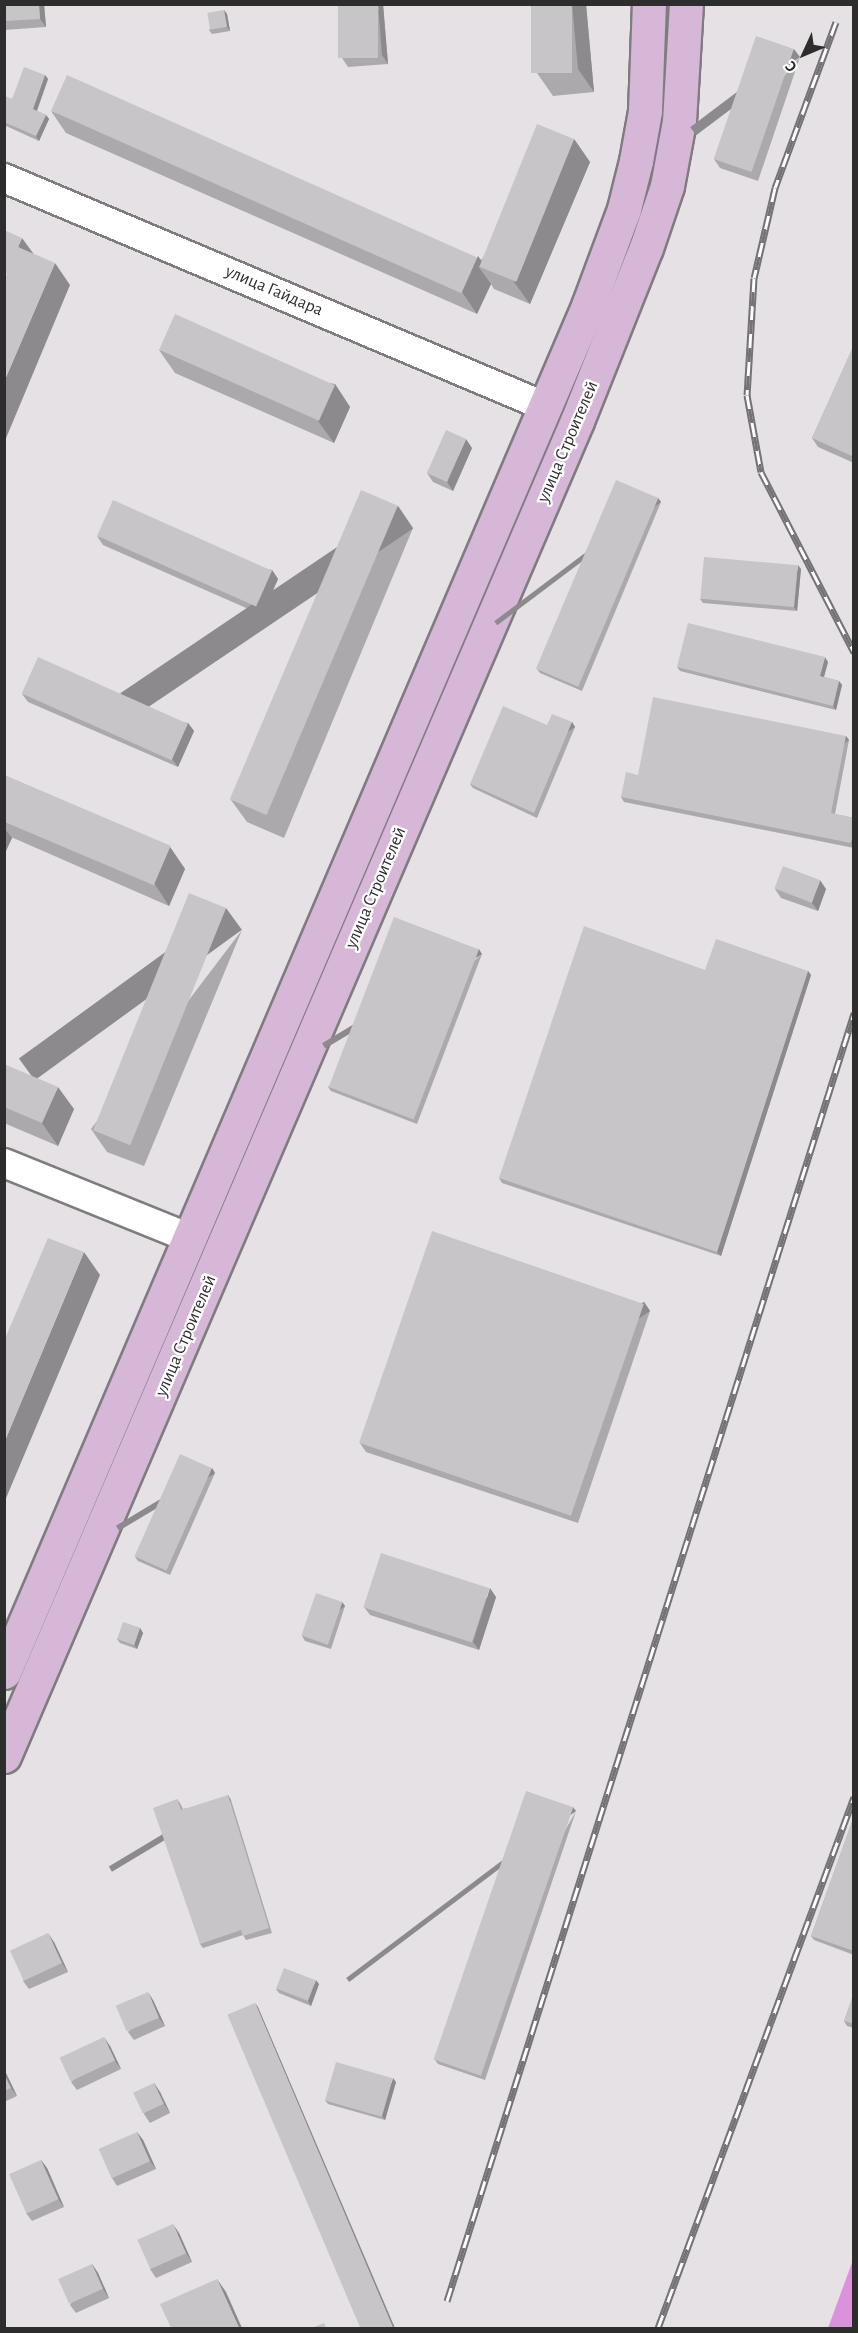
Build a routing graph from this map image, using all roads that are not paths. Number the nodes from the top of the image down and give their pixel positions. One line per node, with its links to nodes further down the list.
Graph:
1 (650, 4): 4 (main road, улица Строителей)
2 (686, 4): 5 (main road, улица Строителей)
3 (4, 178): 4 (street, улица Гайдара)
4 (544, 406): 5 (main road); 6 (main road, улица Строителей)
5 (577, 421): 7 (main road, улица Строителей)
6 (390, 767): 7 (main road); 9 (main road, улица Строителей)
7 (422, 780): 10 (main road, улица Строителей)
8 (4, 1163): 9 (street)
9 (192, 1239): 10 (main road); 11 (main road, улица Строителей)
10 (222, 1252): 12 (main road, улица Строителей)
11 (50, 1567): 12 (main road); 13 (main road, улица Строителей)
12 (81, 1580): 13 (main road, улица Строителей)
13 (14, 1678): 14 (main road, улица Строителей)
14 (4, 1756)

